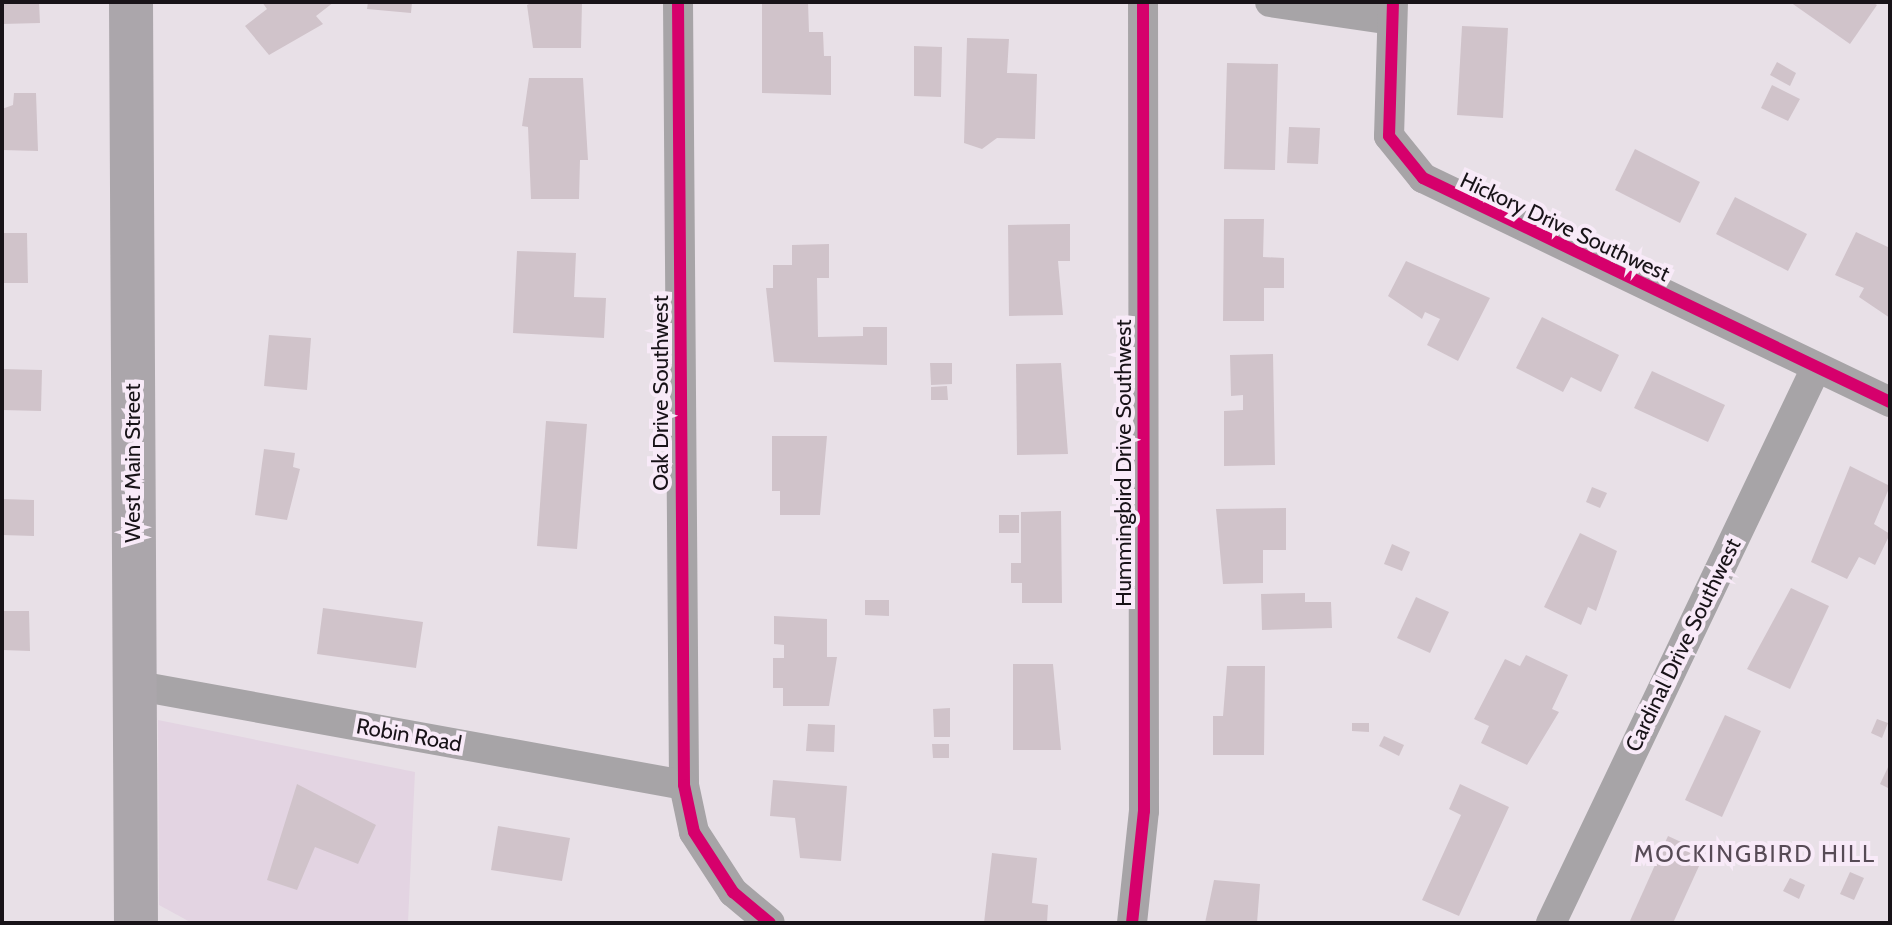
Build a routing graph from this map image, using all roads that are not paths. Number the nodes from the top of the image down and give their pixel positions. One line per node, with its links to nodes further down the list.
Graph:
1 (131, 2): 8 (main road, West Main Street)
2 (678, 2): 9 (street, Oak Drive Southwest)
3 (1143, 2): 12 (street, Hummingbird Drive Southwest)
4 (1270, 2): 5 (street)
5 (1392, 11): 6 (street, Hickory Drive Southwest)
6 (1816, 368): 7 (street, Hickory Drive Southwest); 13 (street, Cardinal Drive Southwest)
7 (1890, 402)
8 (133, 685): 9 (street, Robin Road); 10 (main road, West Main Street)
9 (684, 785): 11 (street, Oak Drive Southwest)
10 (136, 923)
11 (770, 923)
12 (1132, 923)
13 (1551, 923)

